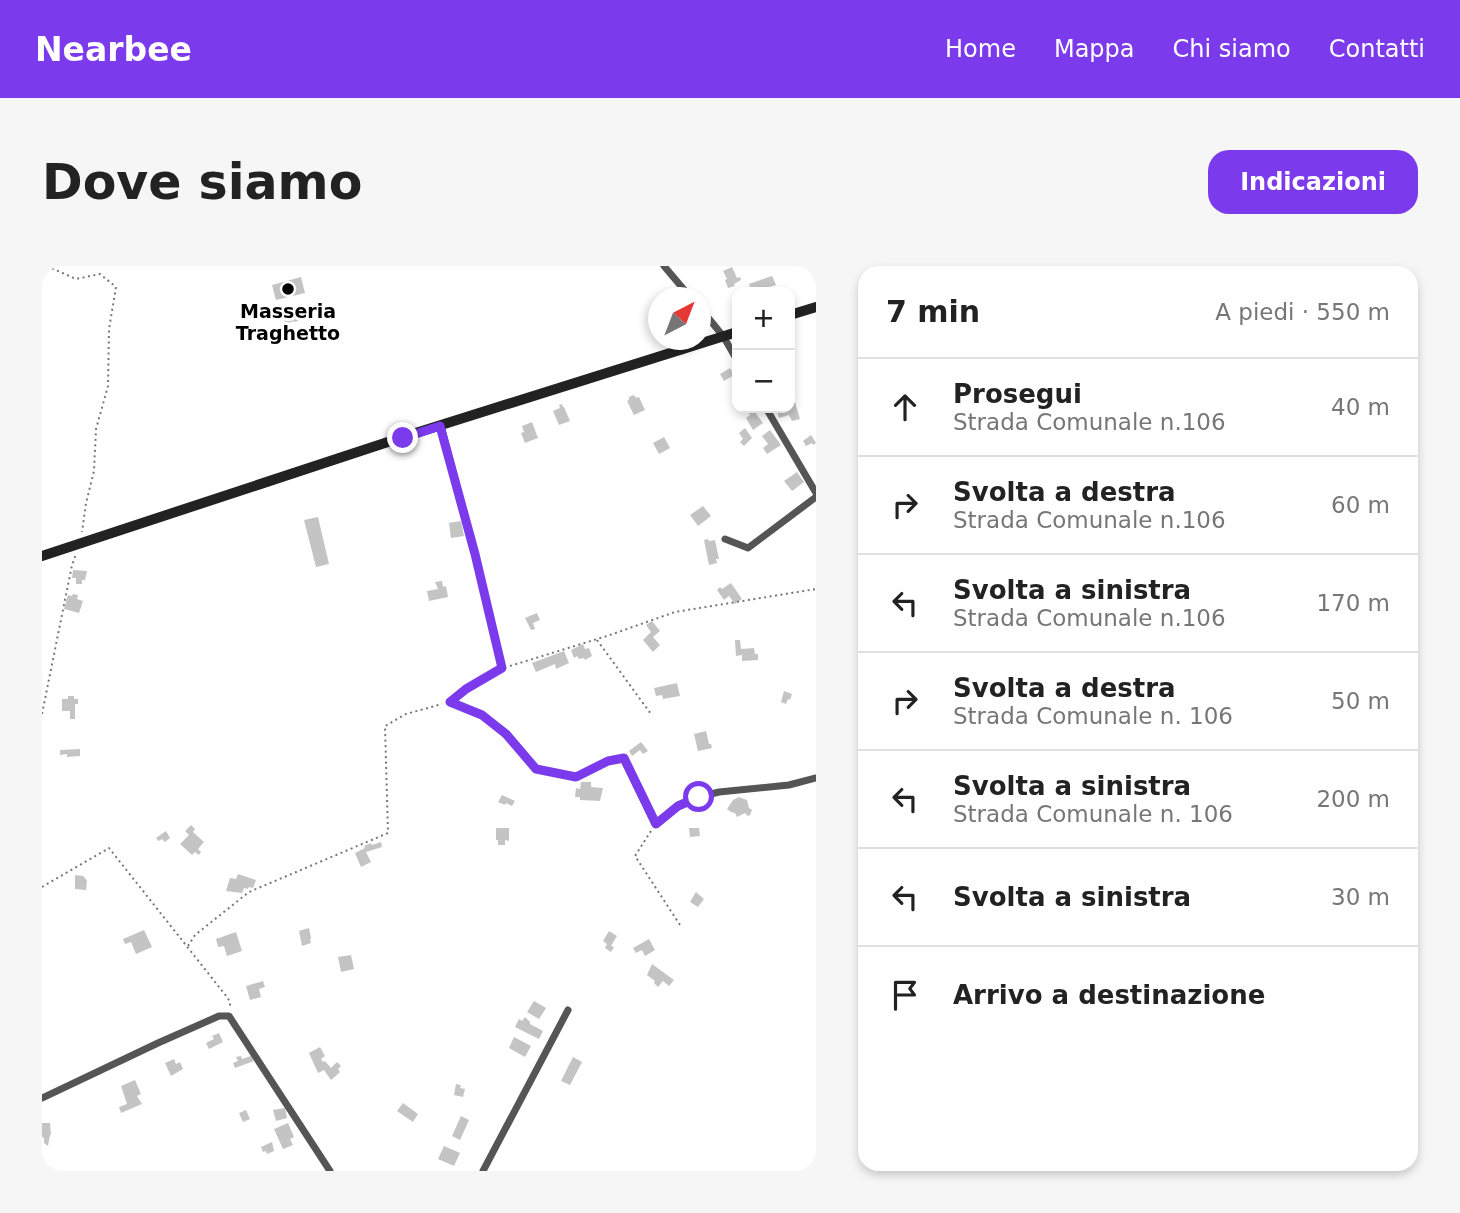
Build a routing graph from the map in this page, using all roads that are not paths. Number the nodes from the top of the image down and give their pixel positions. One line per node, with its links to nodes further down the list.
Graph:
1 (664, 266): 2 (street)
2 (682, 287)
3 (816, 307): 4 (main road)
4 (795, 313)
5 (711, 321): 7 (street)
6 (732, 333): 7 (main road)
7 (723, 336): 8 (street); 10 (main road)
8 (732, 351)
9 (769, 413): 11 (street)
10 (440, 426): 13 (main road); 14 (street)
11 (816, 495): 12 (street)
12 (725, 539)
13 (42, 556)
14 (816, 778)
15 (568, 1010): 18 (street)
16 (42, 1098): 17 (street)
17 (330, 1171)
18 (484, 1171)

